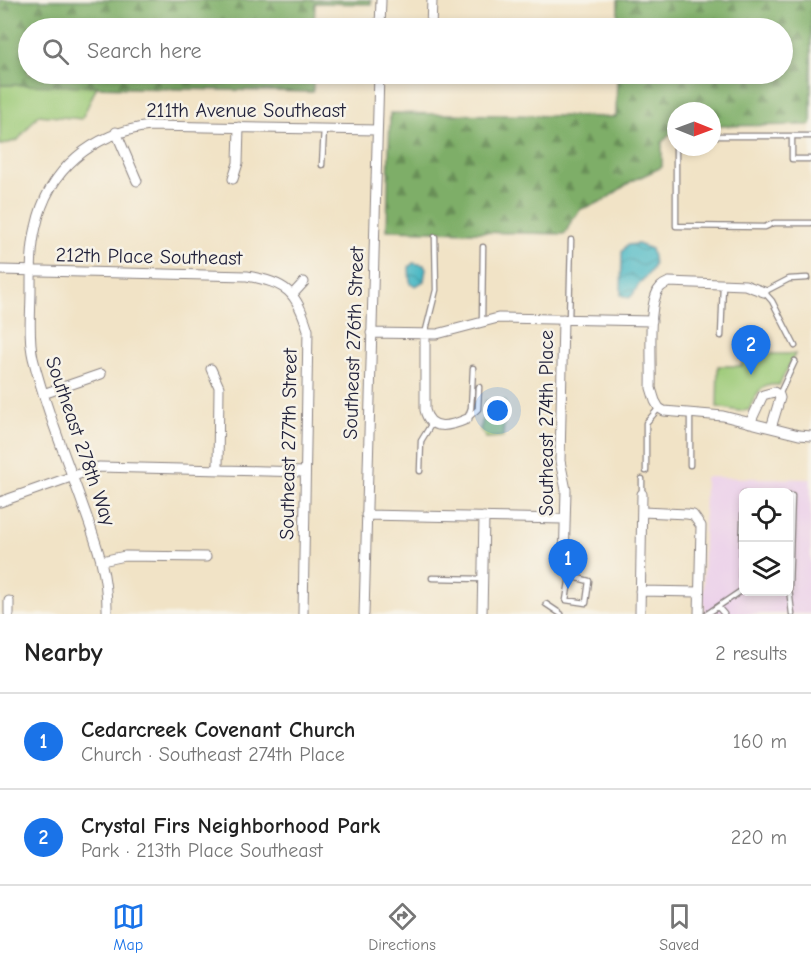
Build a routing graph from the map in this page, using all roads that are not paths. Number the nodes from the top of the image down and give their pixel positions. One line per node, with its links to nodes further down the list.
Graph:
1 (381, 0): 3 (street)
2 (432, 0): 4 (street)
3 (380, 18)
4 (431, 18)
5 (379, 84): 8 (street, Southeast 276th Street)
6 (239, 127): 7 (street, 211th Avenue Southeast); 9 (street, 211th Avenue Southeast); 16 (street)
7 (324, 129): 8 (street, 211th Avenue Southeast); 15 (lane)
8 (377, 130): 32 (street, Southeast 276th Street)
9 (116, 132): 17 (street); 23 (street, Southeast 278th Way)
10 (721, 136): 11 (lane)
11 (792, 136): 12 (lane); 14 (lane)
12 (811, 136)
13 (676, 156): 18 (lane)
14 (811, 159)
15 (322, 165)
16 (233, 179)
17 (137, 181)
18 (811, 223)
19 (435, 237): 33 (lane)
20 (571, 240): 29 (lane)
21 (483, 247): 30 (lane)
22 (0, 270): 23 (street, 212th Place Southeast)
23 (31, 271): 28 (street, 212th Place Southeast); 41 (street, Southeast 278th Way)
24 (807, 278): 27 (lane)
25 (304, 282): 28 (street)
26 (723, 284): 27 (street); 31 (street); 34 (lane)
27 (764, 292): 35 (lane)
28 (293, 294): 54 (street, Southeast 277th Street)
29 (566, 320): 30 (street); 31 (street); 62 (street, Southeast 274th Place)
30 (482, 321): 33 (street)
31 (652, 321): 43 (street)
32 (371, 333): 33 (street); 60 (street, Southeast 276th Street)
33 (425, 334): 46 (street)
34 (720, 336)
35 (795, 346)
36 (795, 361): 42 (lane)
37 (472, 368): 45 (lane)
38 (211, 369): 51 (street)
39 (101, 374): 41 (street)
40 (479, 387): 45 (lane)
41 (44, 394): 55 (street, Southeast 278th Way)
42 (779, 394): 47 (street); 48 (street)
43 (659, 408): 44 (street); 53 (lane)
44 (690, 414): 47 (street); 50 (lane)
45 (467, 419): 46 (street)
46 (432, 423): 52 (lane)
47 (750, 423): 48 (street)
48 (771, 428): 49 (street)
49 (811, 436)
50 (690, 465)
51 (218, 469): 54 (street); 55 (street)
52 (420, 471)
53 (646, 471)
54 (304, 472): 79 (street, Southeast 277th Street)
55 (72, 476): 58 (street); 64 (street, Southeast 278th Way)
56 (642, 479): 57 (lane)
57 (642, 494): 59 (street)
58 (0, 502)
59 (642, 512): 68 (street); 69 (street)
60 (366, 515): 61 (street); 80 (street, Southeast 276th Street)
61 (484, 517): 62 (street); 67 (street)
62 (564, 519): 65 (street, Southeast 274th Place)
63 (206, 557): 64 (street)
64 (102, 561): 78 (street, Southeast 278th Way)
65 (564, 563)
66 (432, 578): 67 (lane)
67 (483, 579): 81 (street)
68 (640, 591): 69 (street); 83 (street)
69 (699, 592): 84 (street)
70 (739, 592): 75 (lane)
71 (791, 596): 76 (lane)
72 (566, 600): 72 (lane); 82 (lane)
73 (9, 601): 77 (street)
74 (546, 604): 82 (lane)
75 (718, 607): 85 (lane); 86 (lane)
76 (792, 613): 87 (lane)
77 (9, 614)
78 (107, 614)
79 (303, 614)
80 (364, 614)
81 (482, 614)
82 (562, 614)
83 (640, 614)
84 (699, 614)
85 (707, 614)
86 (724, 614)
87 (785, 614)

